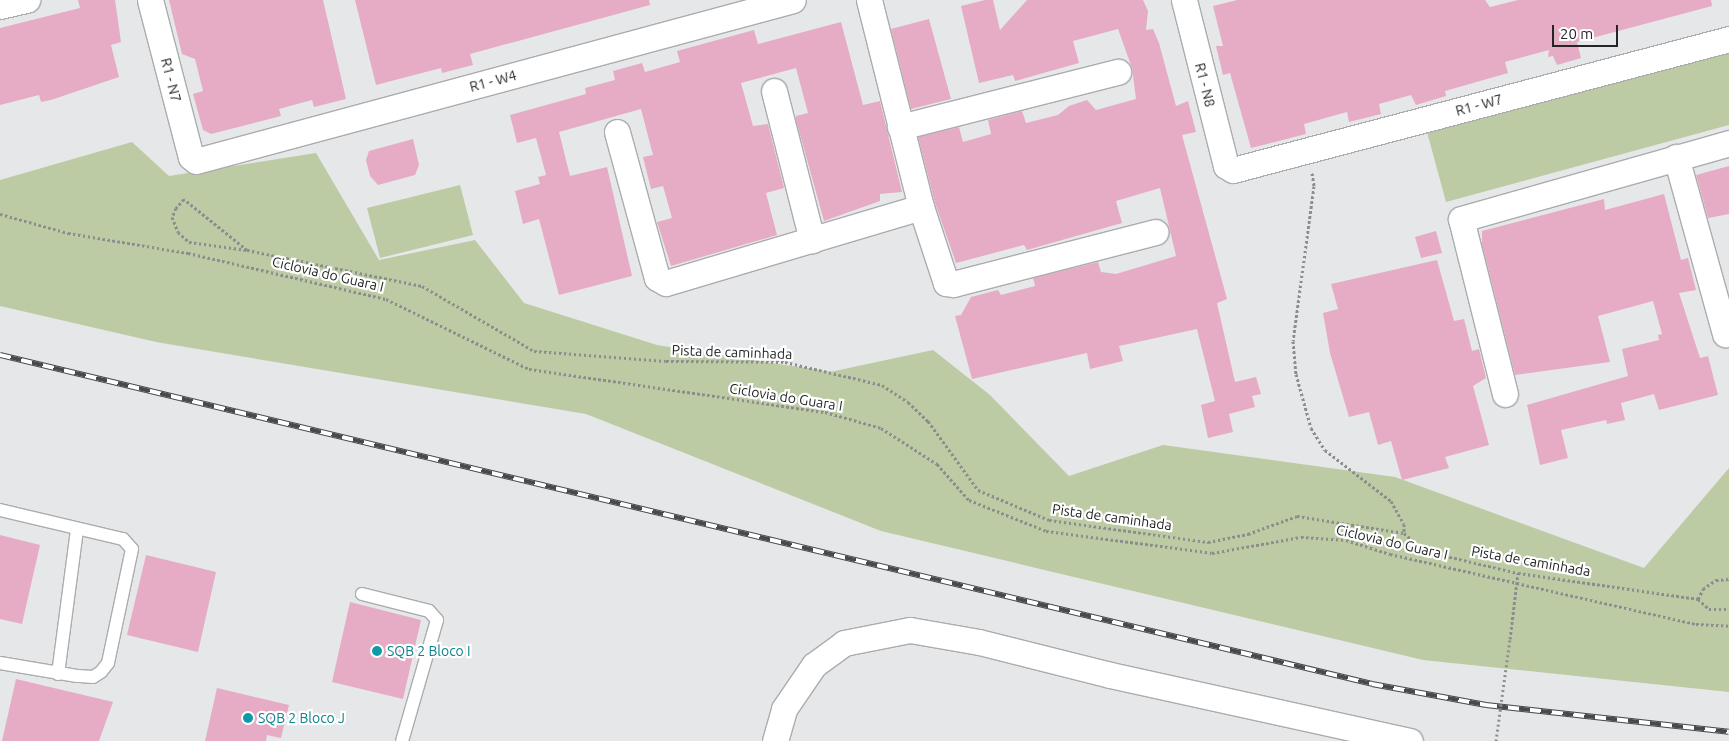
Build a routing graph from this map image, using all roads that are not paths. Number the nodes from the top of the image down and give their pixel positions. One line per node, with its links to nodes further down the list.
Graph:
1 (27, 0): 6 (street)
2 (150, 0): 14 (street, R1 - N7)
3 (793, 0): 14 (street, R1 - W4)
4 (869, 0): 10 (street)
5 (1184, 0): 15 (street, R1 - N8)
6 (0, 6)
7 (1729, 39): 15 (street, R1 - W7)
8 (1118, 72): 10 (street)
9 (774, 91): 18 (street)
10 (900, 127): 16 (street)
11 (616, 132): 18 (street)
12 (1729, 143): 13 (street)
13 (1676, 157): 19 (street); 20 (street)
14 (193, 160)
15 (1228, 169)
16 (921, 207): 17 (street); 18 (street)
17 (1155, 232)
18 (812, 240)
19 (1725, 334)
20 (1505, 394)
21 (0, 510): 22 (lane)
22 (77, 529): 25 (lane); 25 (lane)
23 (362, 594): 26 (lane)
24 (0, 663): 25 (lane)
25 (58, 674)
26 (402, 741)
27 (774, 741): 28 (street)
28 (1410, 741)

